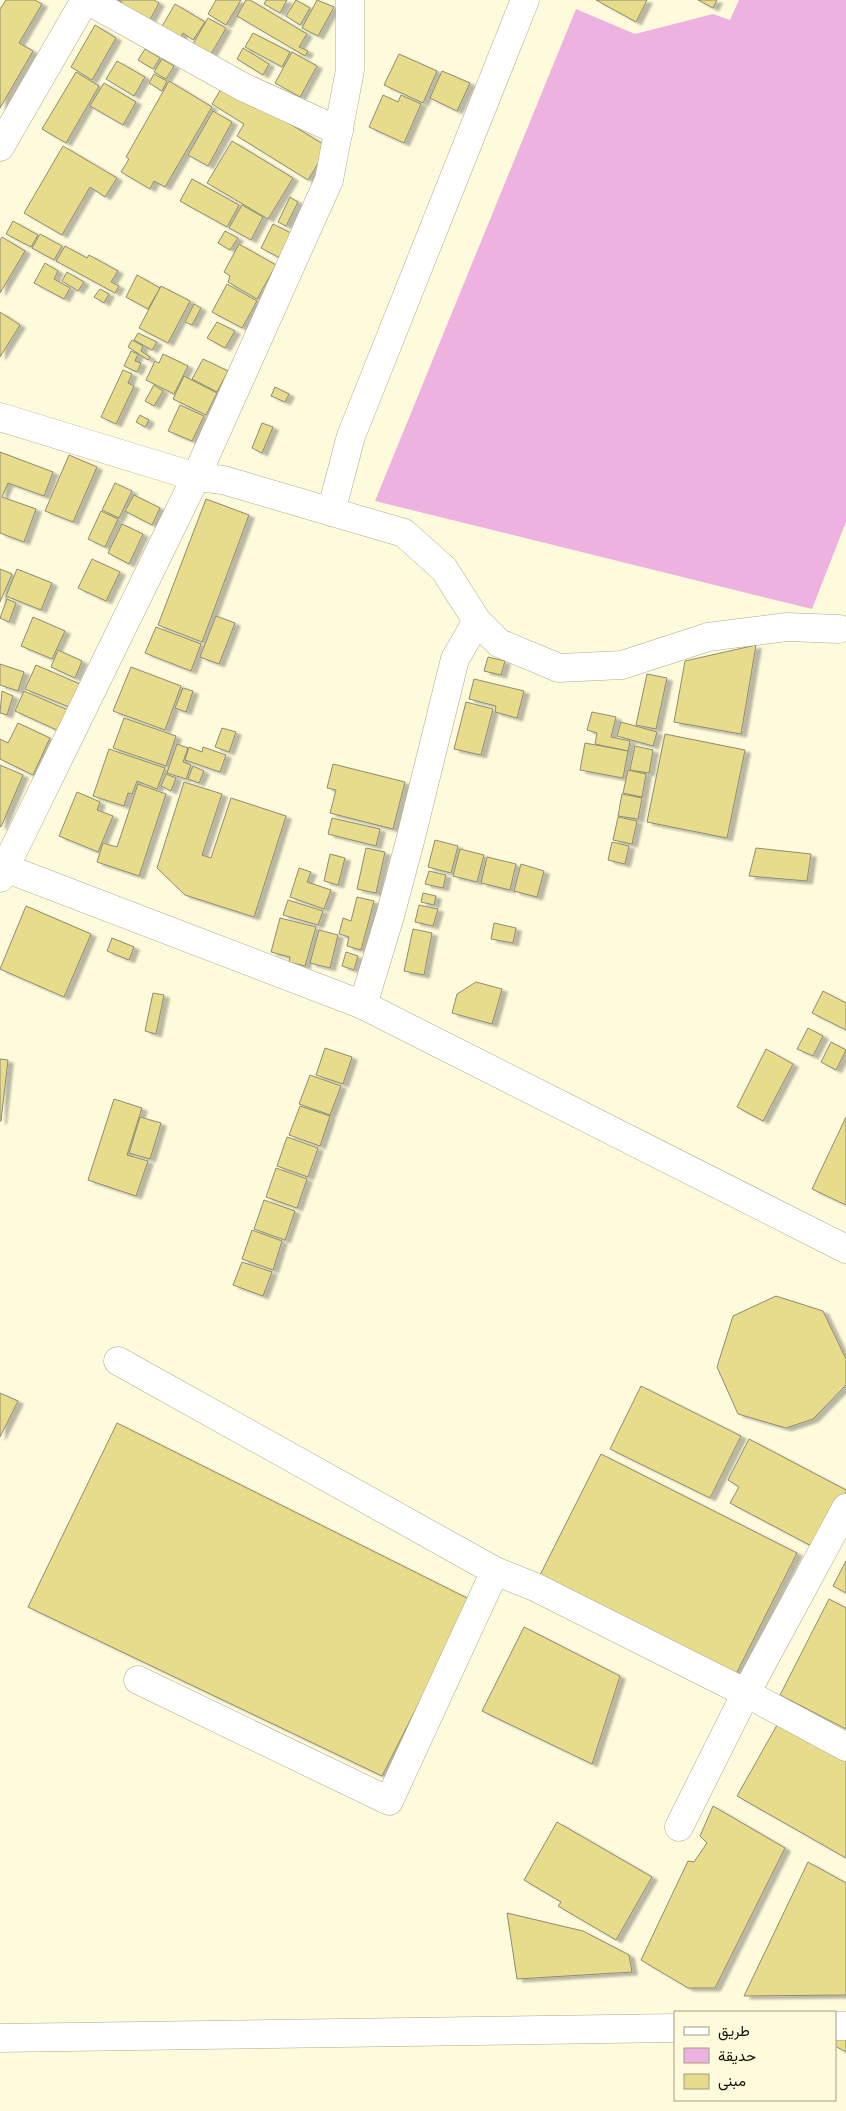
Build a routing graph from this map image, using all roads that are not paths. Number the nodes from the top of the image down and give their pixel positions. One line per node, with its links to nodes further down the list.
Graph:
1 (86, 0): 4 (street); 5 (street)
2 (350, 0): 4 (street)
3 (525, 0): 8 (street)
4 (339, 131): 7 (street)
5 (0, 147)
6 (0, 417): 7 (street)
7 (196, 477): 8 (street); 11 (street)
8 (331, 512): 9 (street)
9 (478, 621): 10 (street); 12 (street)
10 (844, 623)
11 (2, 871): 12 (street)
12 (363, 1005): 13 (street)
13 (846, 1249)
14 (118, 1362): 16 (street)
15 (846, 1508): 18 (street)
16 (495, 1571): 17 (street); 18 (street)
17 (138, 1680)
18 (746, 1693): 19 (street); 20 (street)
19 (846, 1747)
20 (678, 1827)
21 (674, 2028): 22 (street)
22 (0, 2038)

